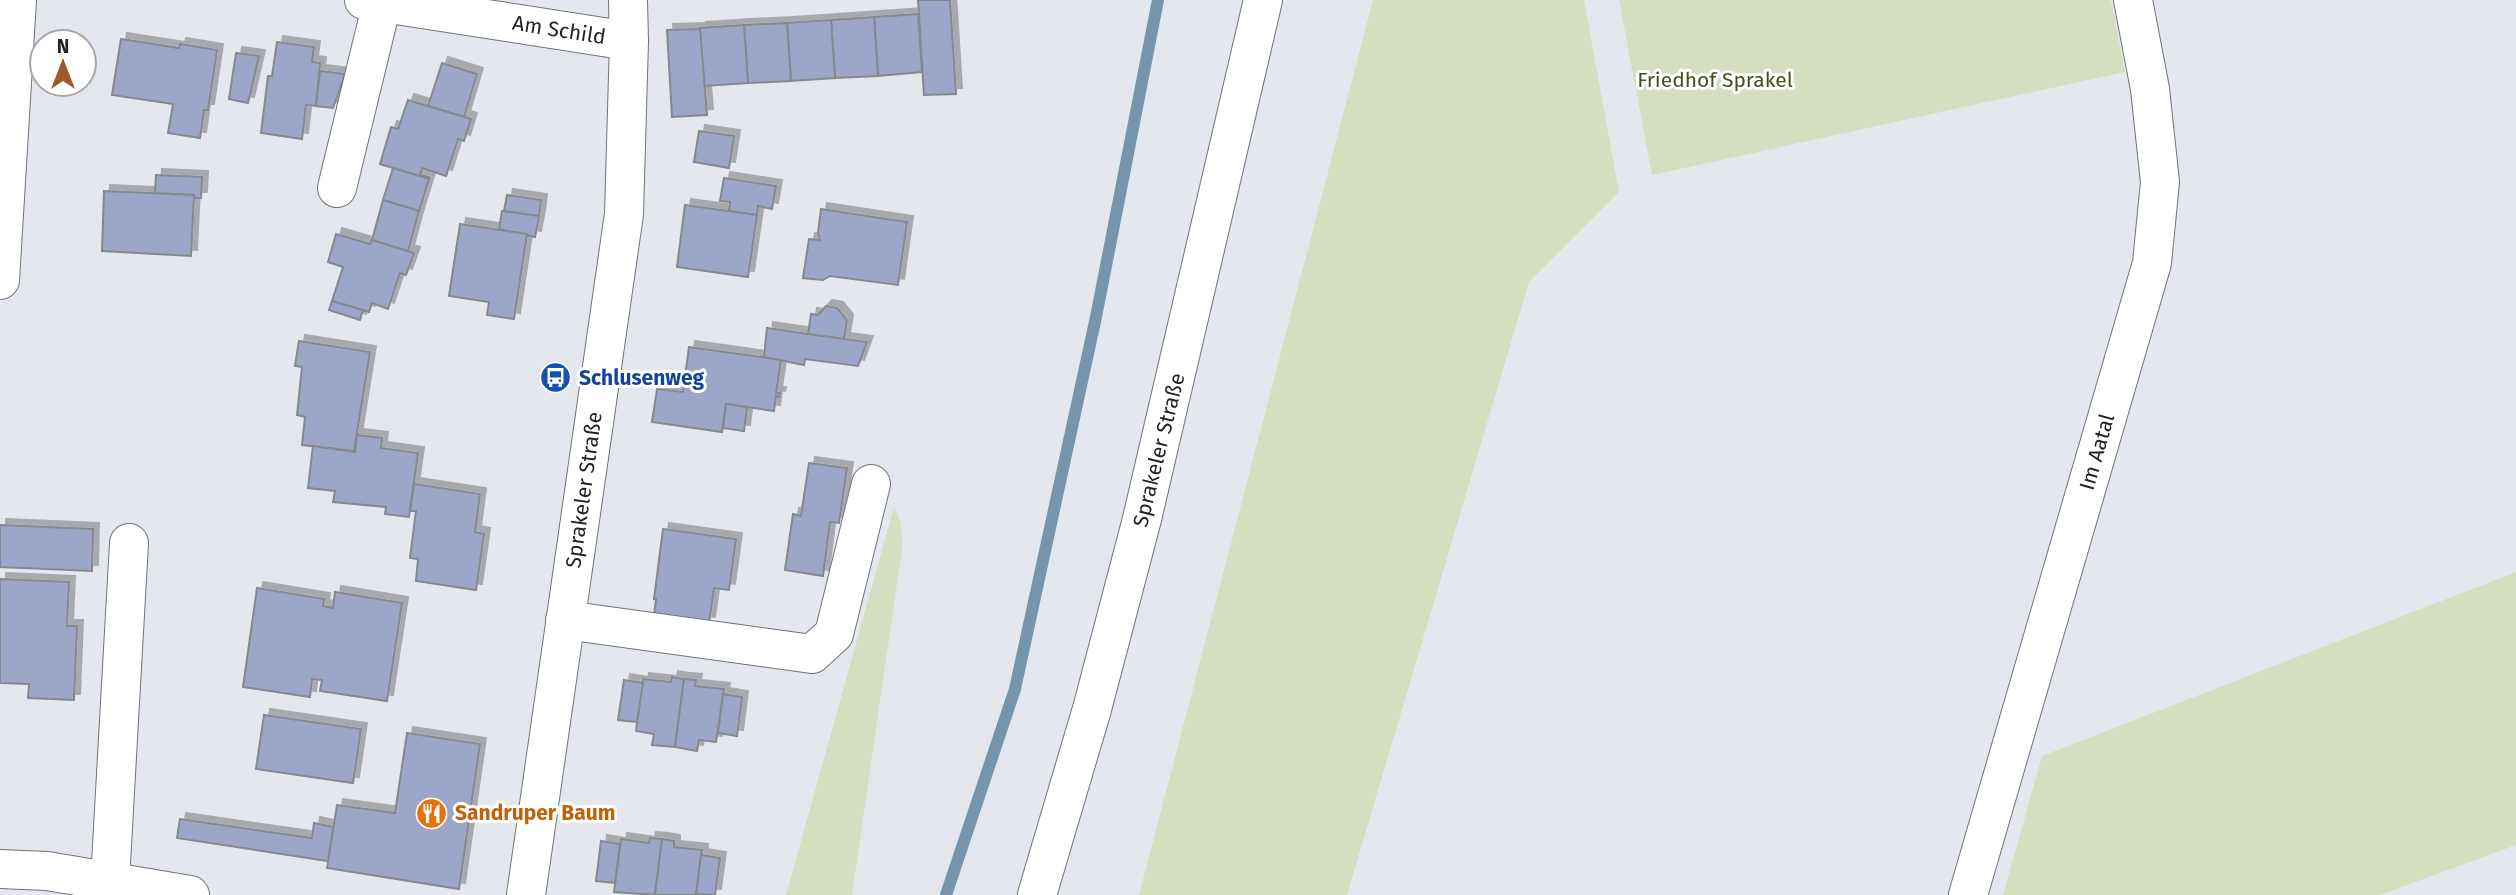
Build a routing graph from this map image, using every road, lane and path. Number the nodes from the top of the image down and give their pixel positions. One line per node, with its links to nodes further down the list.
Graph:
1 (17, 0): 8 (street)
2 (628, 0): 6 (street, Sprakeler Straße)
3 (1263, 0): 16 (street, Sprakeler Straße)
4 (2133, 0): 17 (street, Im Aatal)
5 (373, 1): 6 (street, Am Schild); 7 (street)
6 (629, 41): 11 (street, Sprakeler Straße)
7 (337, 187)
8 (0, 280)
9 (871, 484): 11 (street)
10 (129, 543): 13 (street)
11 (565, 620): 15 (street, Sprakeler Straße)
12 (0, 869): 13 (street)
13 (110, 881): 14 (street)
14 (190, 895)
15 (526, 895)
16 (1038, 895)
17 (1968, 895)

